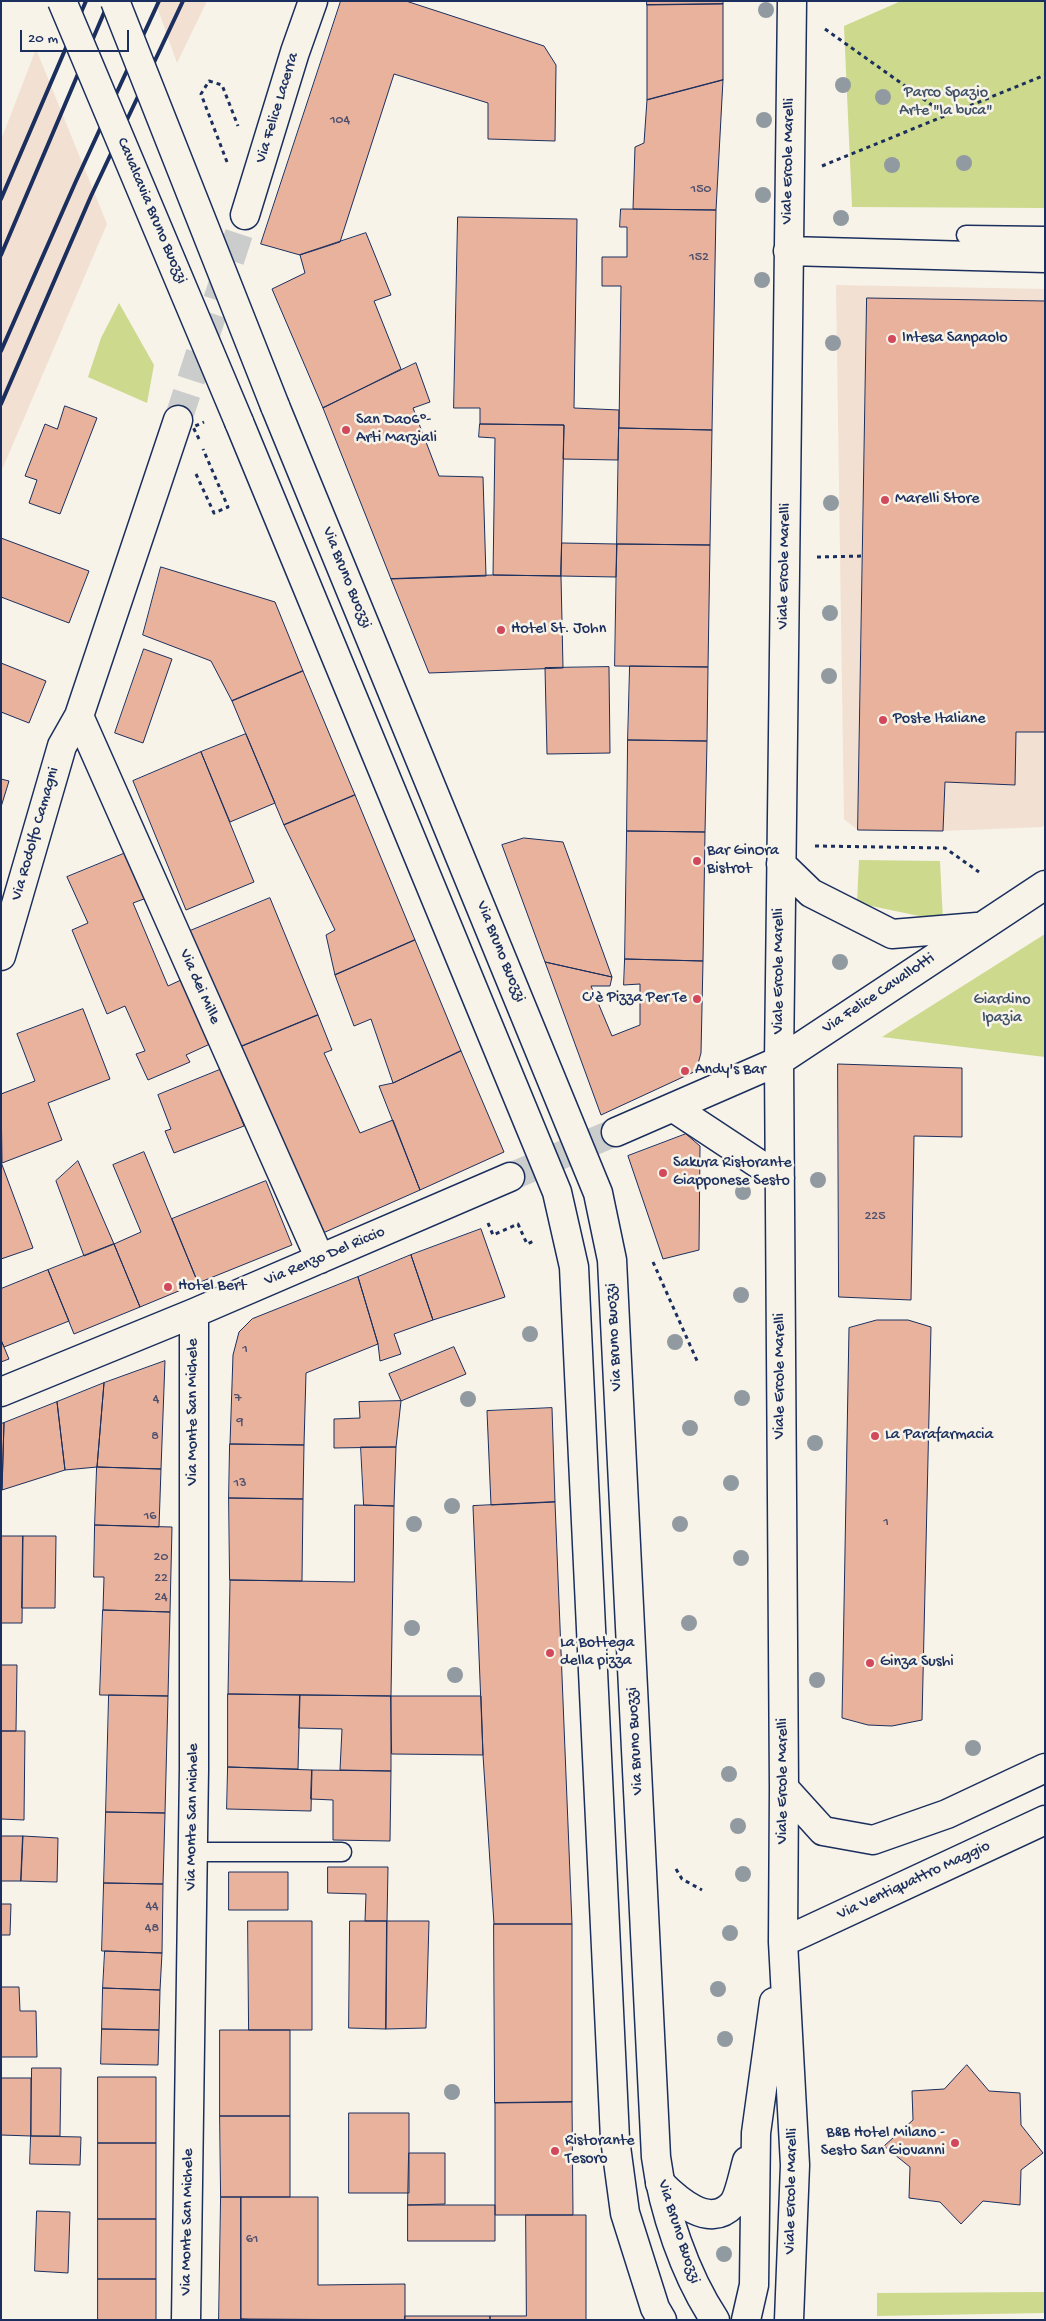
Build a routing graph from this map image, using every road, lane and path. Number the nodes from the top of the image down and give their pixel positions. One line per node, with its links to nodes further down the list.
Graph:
1 (62, 1): 49 (street, Cavalcavia Bruno Buozzi, bridge)
2 (115, 1): 47 (street, Via Bruno Buozzi, bridge)
3 (313, 1): 10 (street, Via Felice Lacerra)
4 (792, 3): 6 (path); 9 (street, Viale Ercole Marelli)
5 (1045, 75): 6 (path)
6 (947, 115): 9 (path)
7 (241, 135): 8 (path)
8 (229, 168)
9 (789, 179): 13 (street, Viale Ercole Marelli)
10 (245, 215)
11 (966, 234): 12 (lane)
12 (1045, 236)
13 (788, 251): 14 (street); 19 (street, Viale Ercole Marelli)
14 (1045, 258)
15 (178, 420): 20 (street, Via Rodolfo Camagni)
16 (199, 439): 17 (path)
17 (194, 470)
18 (863, 556): 19 (path)
19 (786, 558): 21 (street, Viale Ercole Marelli)
20 (79, 716): 25 (street, Via Rodolfo Camagni); 33 (street, Via dei Mille)
21 (781, 855): 22 (path); 24 (street, Via Felice Cavallotti); 26 (street, Viale Ercole Marelli)
22 (979, 872)
23 (1045, 885): 24 (street, Via Felice Cavallotti)
24 (979, 927): 26 (street, Via Felice Cavallotti)
25 (1, 956)
26 (780, 1061): 27 (street); 30 (street, Viale Ercole Marelli)
27 (674, 1108): 28 (street); 30 (street)
28 (616, 1132)
29 (510, 1177): 33 (street, Via Renzo Del Riccio)
30 (780, 1178): 39 (street, Viale Ercole Marelli)
31 (492, 1235): 32 (path)
32 (536, 1241)
33 (320, 1259): 35 (street, Via Renzo Del Riccio)
34 (653, 1262): 36 (path)
35 (194, 1313): 37 (street, Via Renzo Del Riccio); 41 (street, Via Monte San Michele)
36 (698, 1363)
37 (1, 1392)
38 (1045, 1768): 39 (street)
39 (784, 1788): 45 (street, Viale Ercole Marelli)
40 (1045, 1820): 45 (street, Via Ventiquattro Maggio)
41 (193, 1852): 42 (lane); 48 (street, Via Monte San Michele)
42 (342, 1852)
43 (673, 1864): 44 (path)
44 (702, 1890)
45 (783, 1942): 46 (street, Viale Ercole Marelli); 52 (street, Viale Ercole Marelli)
46 (756, 2134): 47 (street, Viale Ercole Marelli); 51 (street, Viale Ercole Marelli)
47 (660, 2183): 50 (street, Via Bruno Buozzi)
48 (186, 2320)
49 (662, 2320)
50 (714, 2320)
51 (746, 2320)
52 (789, 2320)

